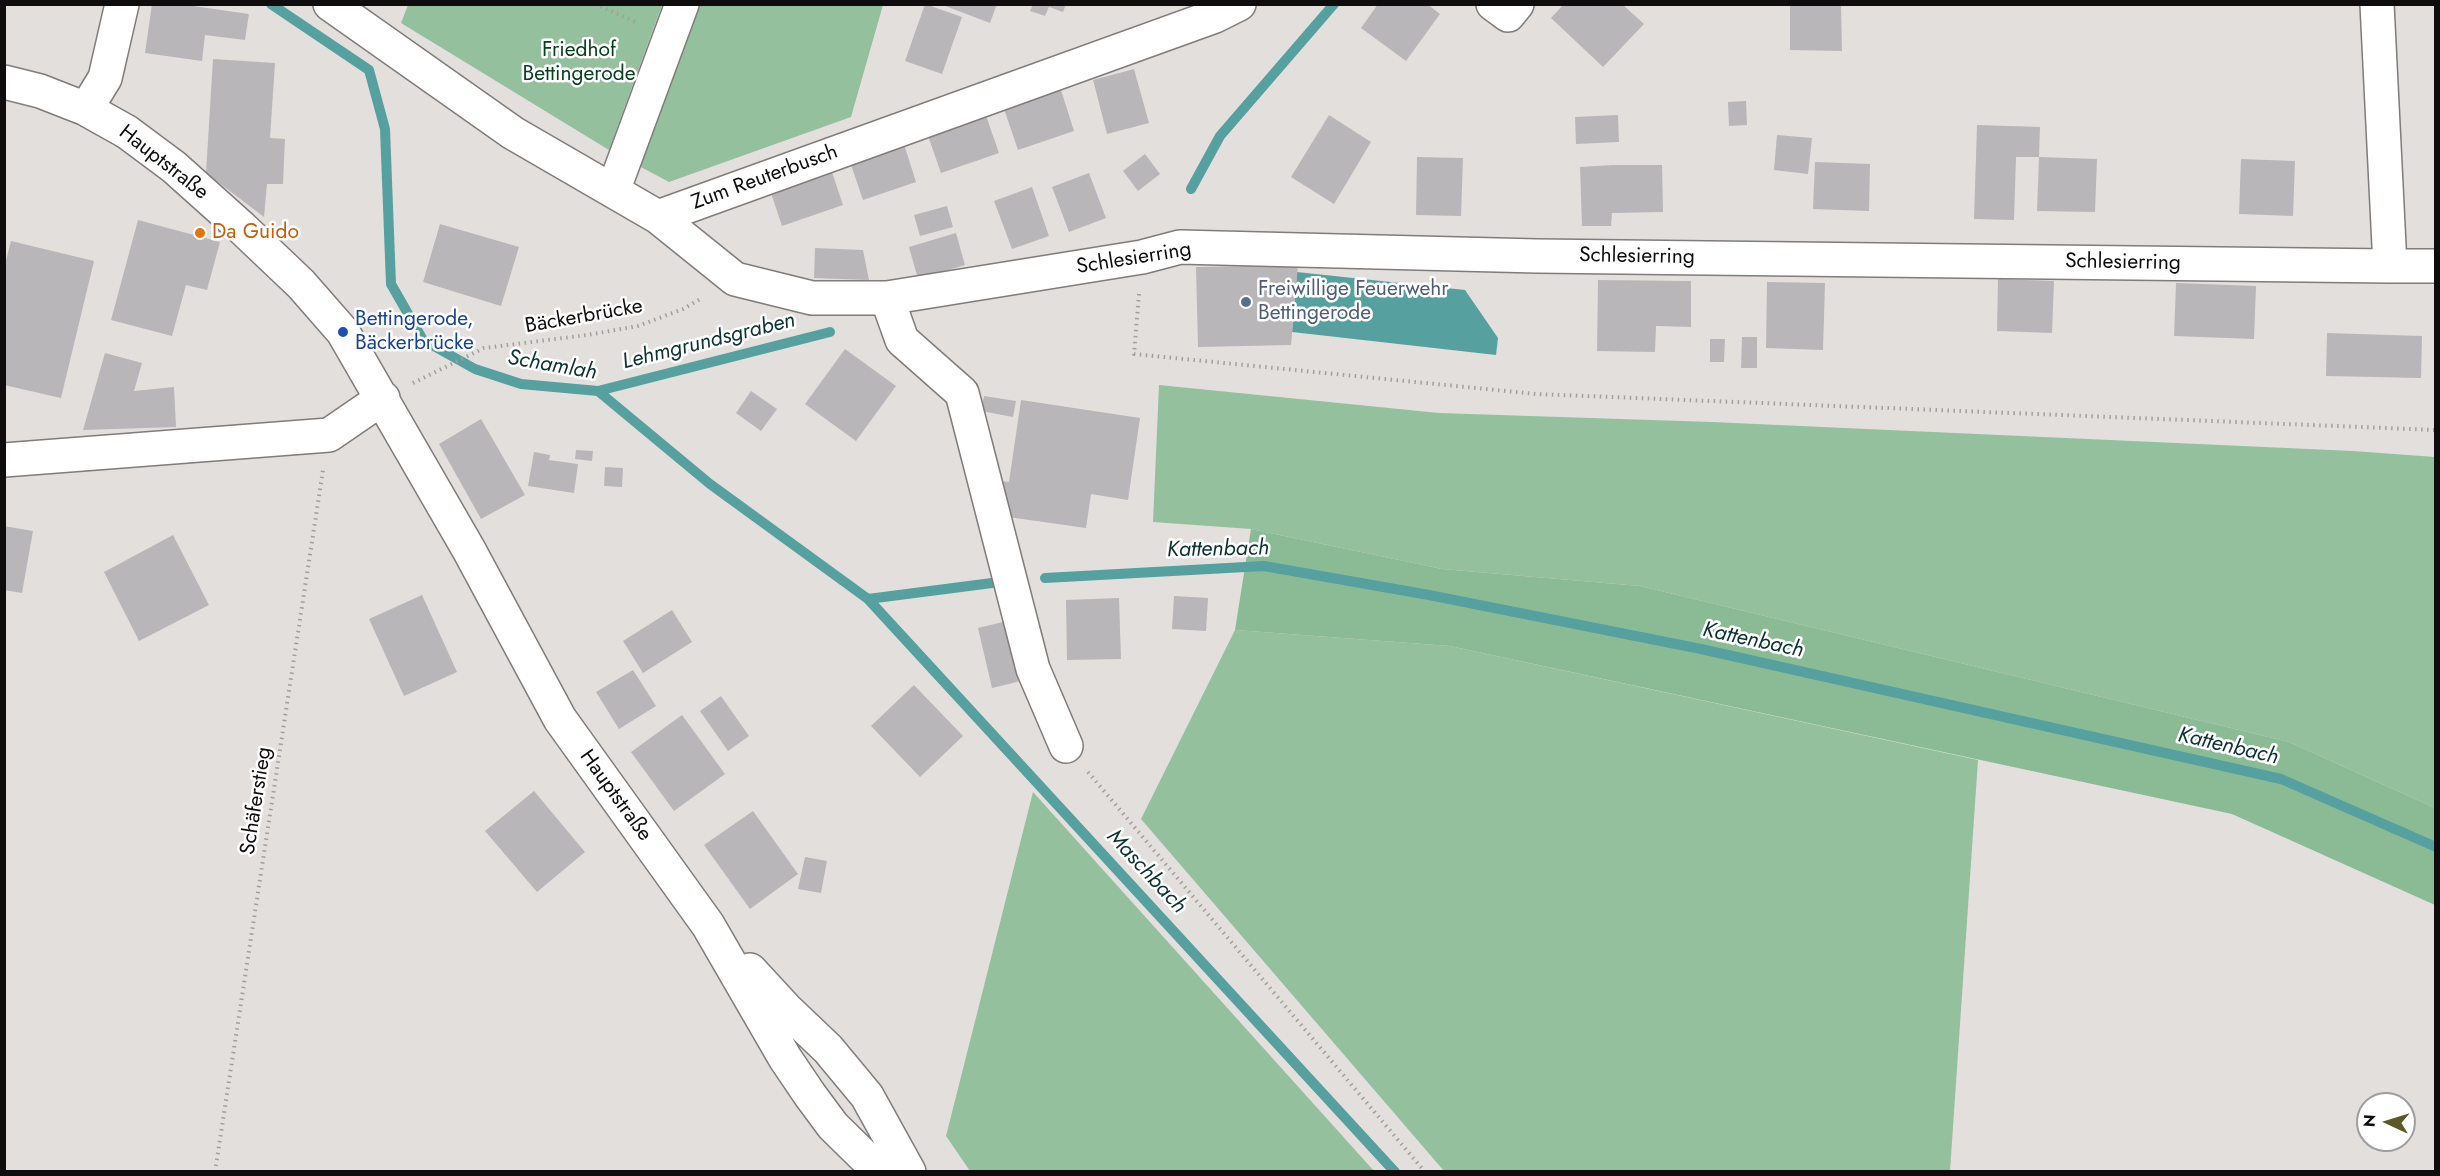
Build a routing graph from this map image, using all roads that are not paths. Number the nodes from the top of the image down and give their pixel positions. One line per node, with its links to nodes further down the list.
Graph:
1 (330, 4): 10 (street)
2 (682, 4): 10 (street)
3 (1239, 4): 11 (street, Zum Reuterbusch)
4 (1493, 4): 5 (street)
5 (1517, 4)
6 (2377, 4): 12 (street)
7 (122, 7): 9 (street)
8 (4, 82): 9 (street, Hauptstraße)
9 (86, 110): 15 (street, Hauptstraße)
10 (613, 191): 11 (street)
11 (658, 217): 14 (street, Schlesierring)
12 (2390, 266): 13 (street, Schlesierring); 14 (street, Schlesierring)
13 (2436, 266)
14 (887, 298): 17 (street)
15 (383, 398): 16 (street); 18 (street, Hauptstraße)
16 (4, 460)
17 (1066, 746)
18 (708, 925): 19 (street, Hauptstraße); 20 (street)
19 (880, 1172)
20 (909, 1172)

